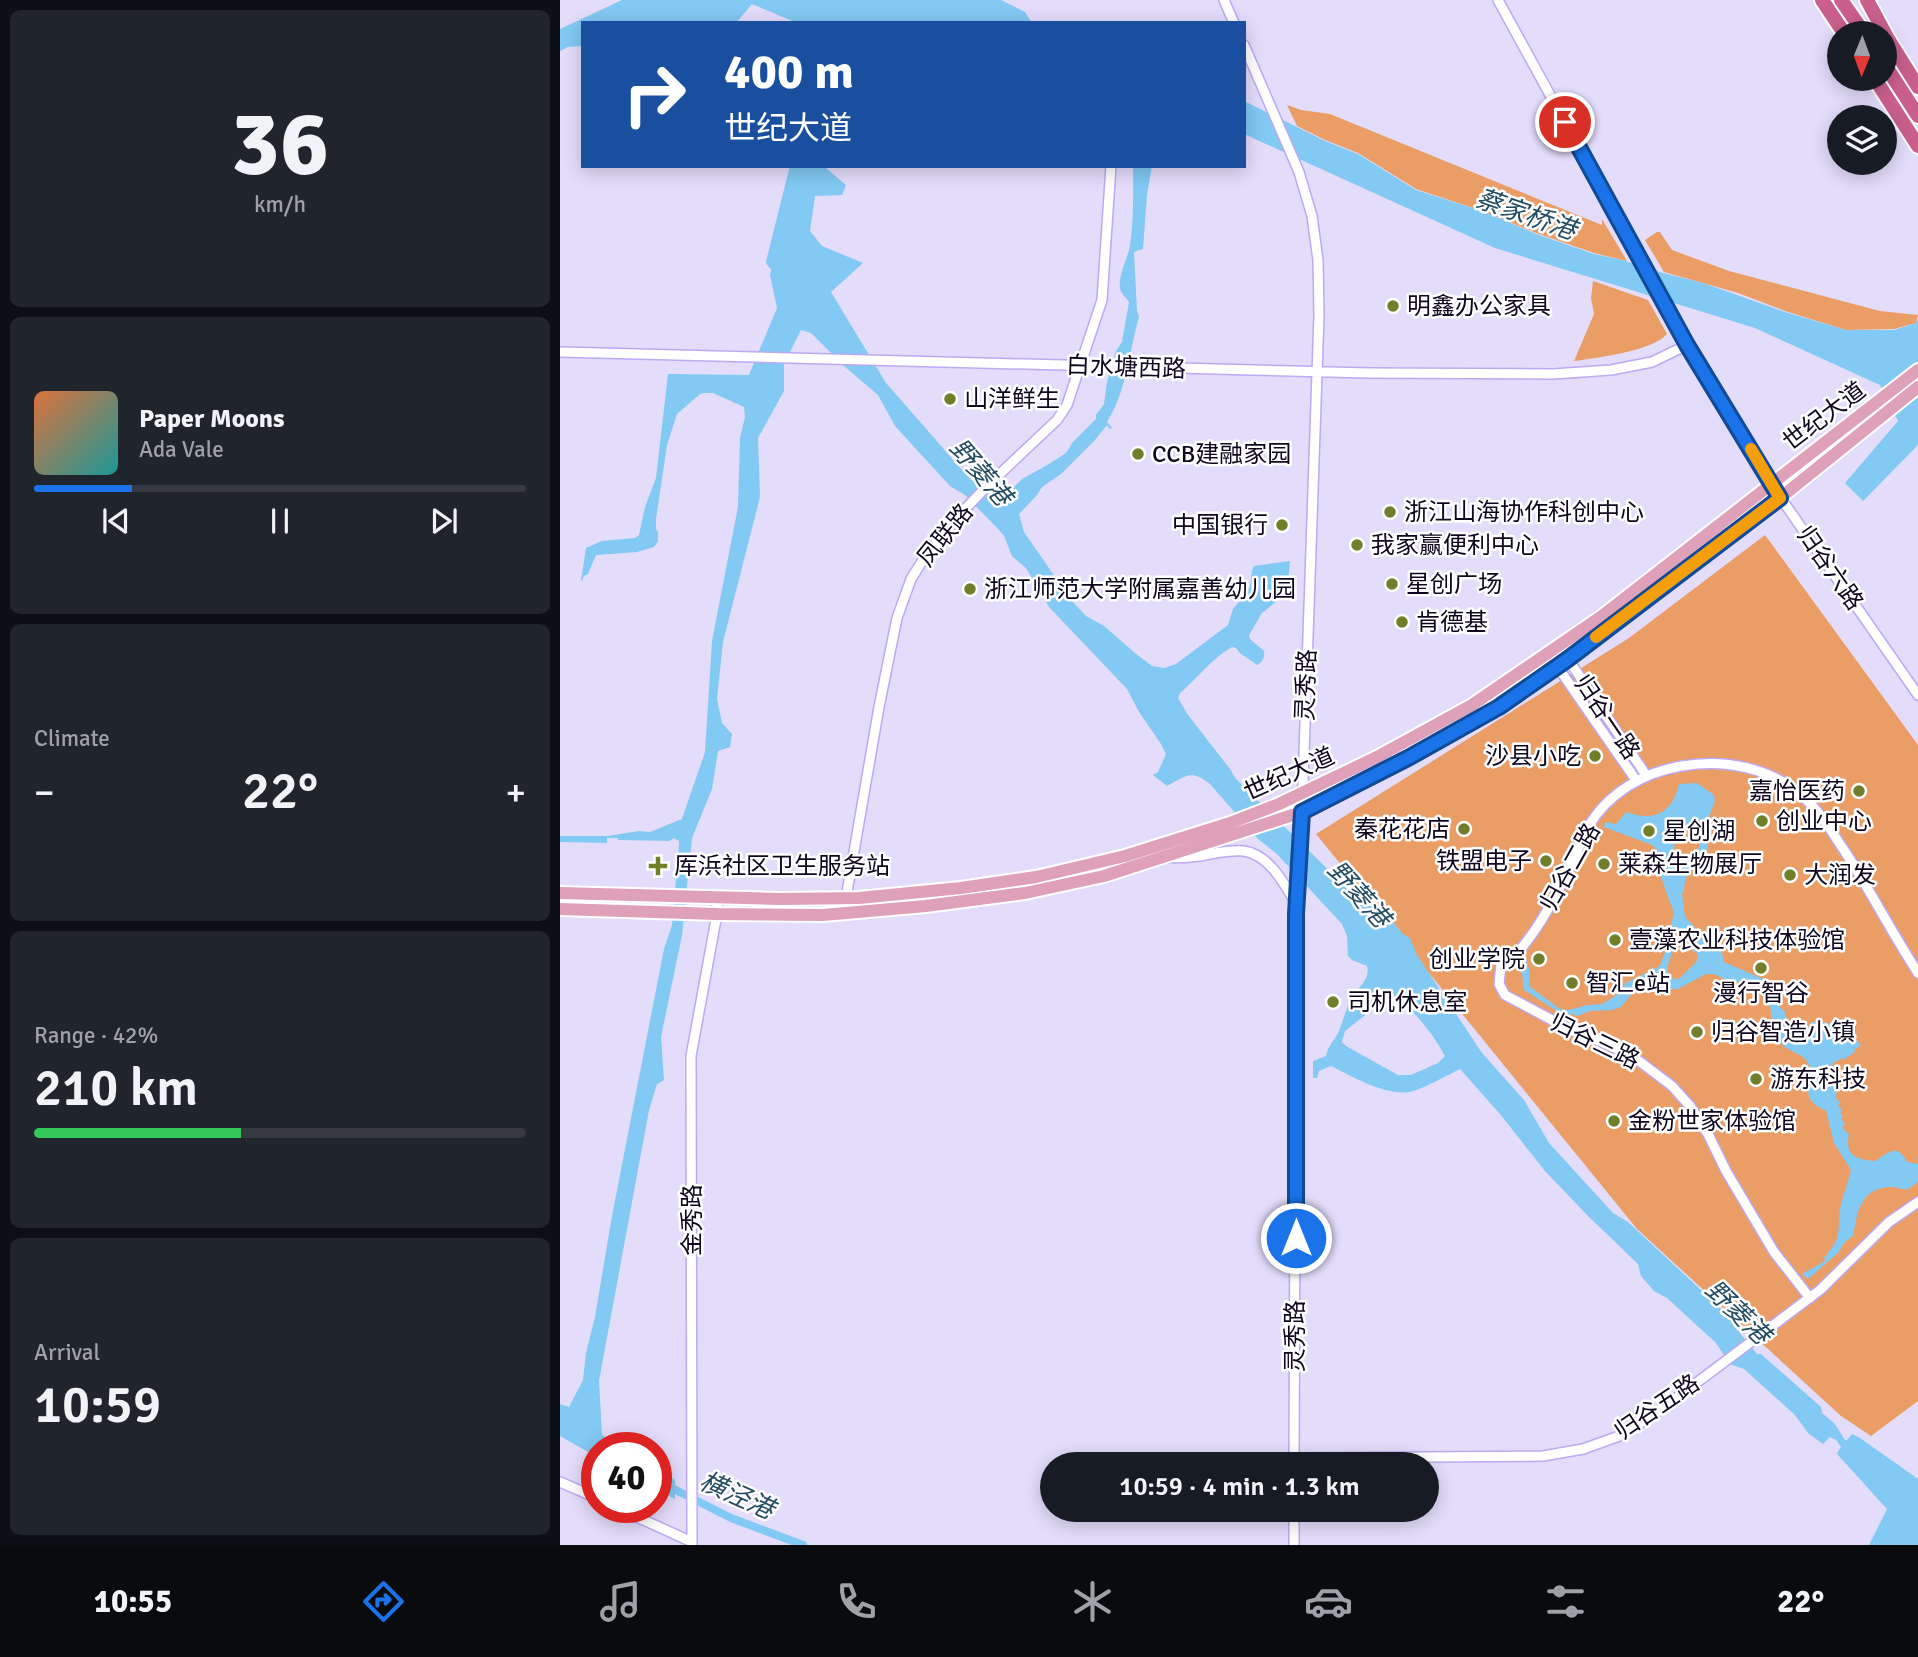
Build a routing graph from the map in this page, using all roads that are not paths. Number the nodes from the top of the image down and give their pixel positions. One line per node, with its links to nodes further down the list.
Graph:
1 (1224, 0): 6 (street)
2 (1498, 0): 16 (street, 归谷六路)
3 (1819, 0): 7 (highway)
4 (1841, 0): 8 (highway)
5 (1867, 0): 11 (highway)
6 (1233, 21)
7 (1835, 21)
8 (1856, 21)
9 (1246, 50): 20 (street, 灵秀路)
10 (1897, 84): 13 (highway)
11 (1918, 87)
12 (1883, 91): 14 (highway)
13 (1918, 116)
14 (1918, 146)
15 (1111, 168): 18 (street, 凤联路)
16 (1687, 345): 20 (street, 白水塘西路); 22 (street, 归谷六路)
17 (560, 352): 18 (street, 白水塘西路)
18 (1080, 366): 20 (street, 白水塘西路); 34 (street, 凤联路)
19 (1918, 370): 22 (main road, 世纪大道)
20 (1317, 372): 28 (street, 灵秀路)
21 (1918, 387): 23 (main road, 世纪大道)
22 (1771, 484): 23 (street, 归谷六路); 28 (main road, 世纪大道)
23 (1780, 498): 24 (main road, 世纪大道); 25 (street, 归谷六路)
24 (1563, 662): 26 (street, 归谷一路); 27 (street, 归谷一路); 29 (main road, 世纪大道)
25 (1918, 695)
26 (1646, 775): 27 (street, 归谷二路); 39 (street, 归谷二路)
27 (1636, 780): 38 (street, 归谷二路)
28 (1303, 793): 29 (street, 灵秀路); 30 (main road, 世纪大道)
29 (1302, 812): 30 (main road, 世纪大道); 35 (street, 灵秀路)
30 (1232, 829): 31 (main road, 世纪大道); 34 (main road, 世纪大道)
31 (1164, 857): 35 (street); 37 (main road, 世纪大道)
32 (560, 893): 33 (main road, 世纪大道)
33 (717, 897): 34 (main road, 世纪大道); 37 (street, 金秀路)
34 (846, 898)
35 (1297, 905): 42 (street, 灵秀路)
36 (560, 909): 37 (main road, 世纪大道)
37 (717, 914): 48 (street, 金秀路)
38 (1501, 965): 41 (street, 归谷三路)
39 (1918, 973)
40 (1918, 1202): 41 (street, 归谷五路)
41 (1810, 1298): 43 (street, 归谷五路)
42 (1294, 1452)
43 (1439, 1458)
44 (560, 1482): 45 (street)
45 (581, 1491)
46 (1294, 1522): 49 (street)
47 (648, 1523): 48 (street)
48 (692, 1544)
49 (1294, 1545)

